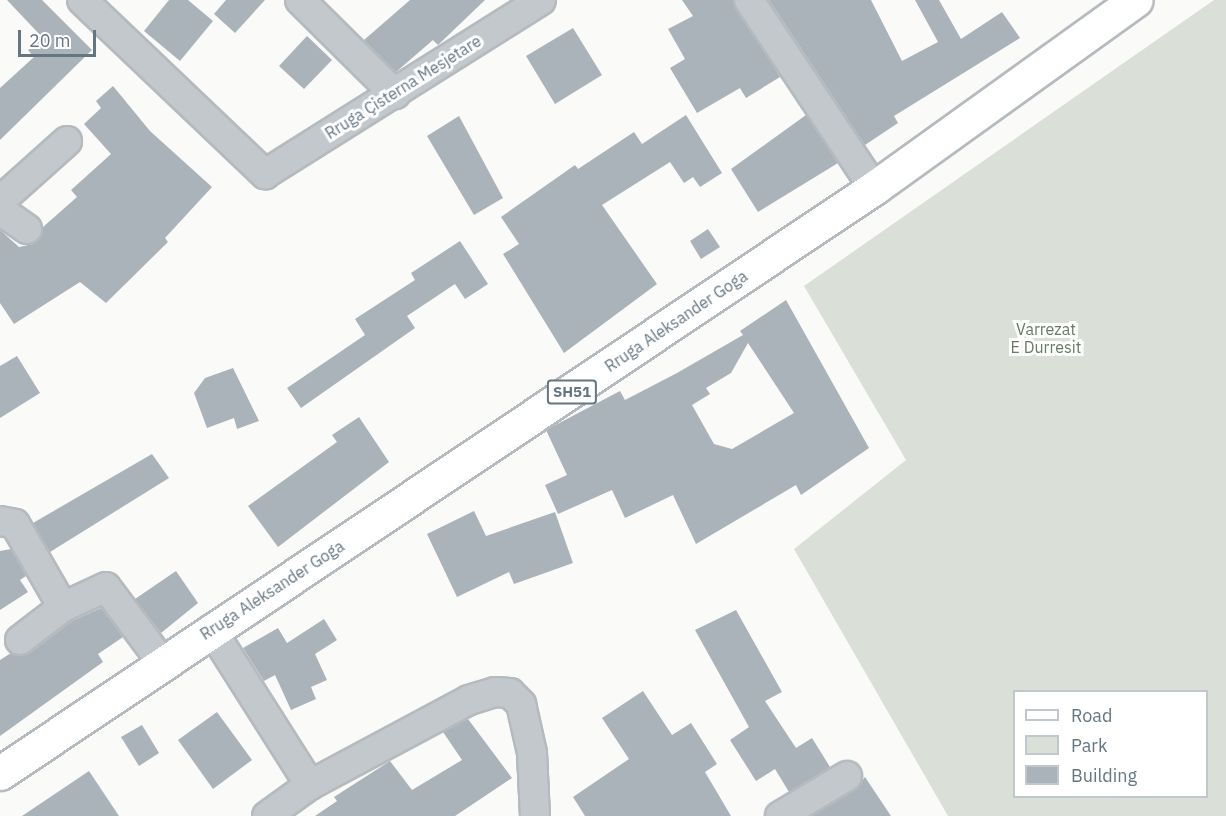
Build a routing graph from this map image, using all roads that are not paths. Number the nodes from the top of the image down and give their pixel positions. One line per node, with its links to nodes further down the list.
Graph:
1 (82, 0): 6 (street, Rruga Çisterna Mesjetare)
2 (300, 0): 6 (street)
3 (541, 0): 6 (street, Rruga Çisterna Mesjetare)
4 (749, 0): 8 (street)
5 (1136, 0): 8 (main road, Rruga Aleksander Goga / SH51)
6 (394, 94)
7 (68, 141): 9 (street)
8 (874, 188): 14 (main road, Rruga Aleksander Goga / SH51)
9 (0, 201)
10 (0, 210): 11 (street)
11 (27, 229)
12 (0, 521): 13 (street)
13 (63, 607): 15 (street); 16 (street)
14 (212, 629): 16 (main road, Rruga Aleksander Goga / SH51); 19 (street)
15 (20, 640)
16 (162, 662): 17 (main road, Rruga Aleksander Goga / SH51)
17 (0, 773)
18 (847, 776): 22 (street)
19 (310, 785): 20 (street); 21 (street)
20 (267, 816)
21 (535, 816)
22 (780, 816)

